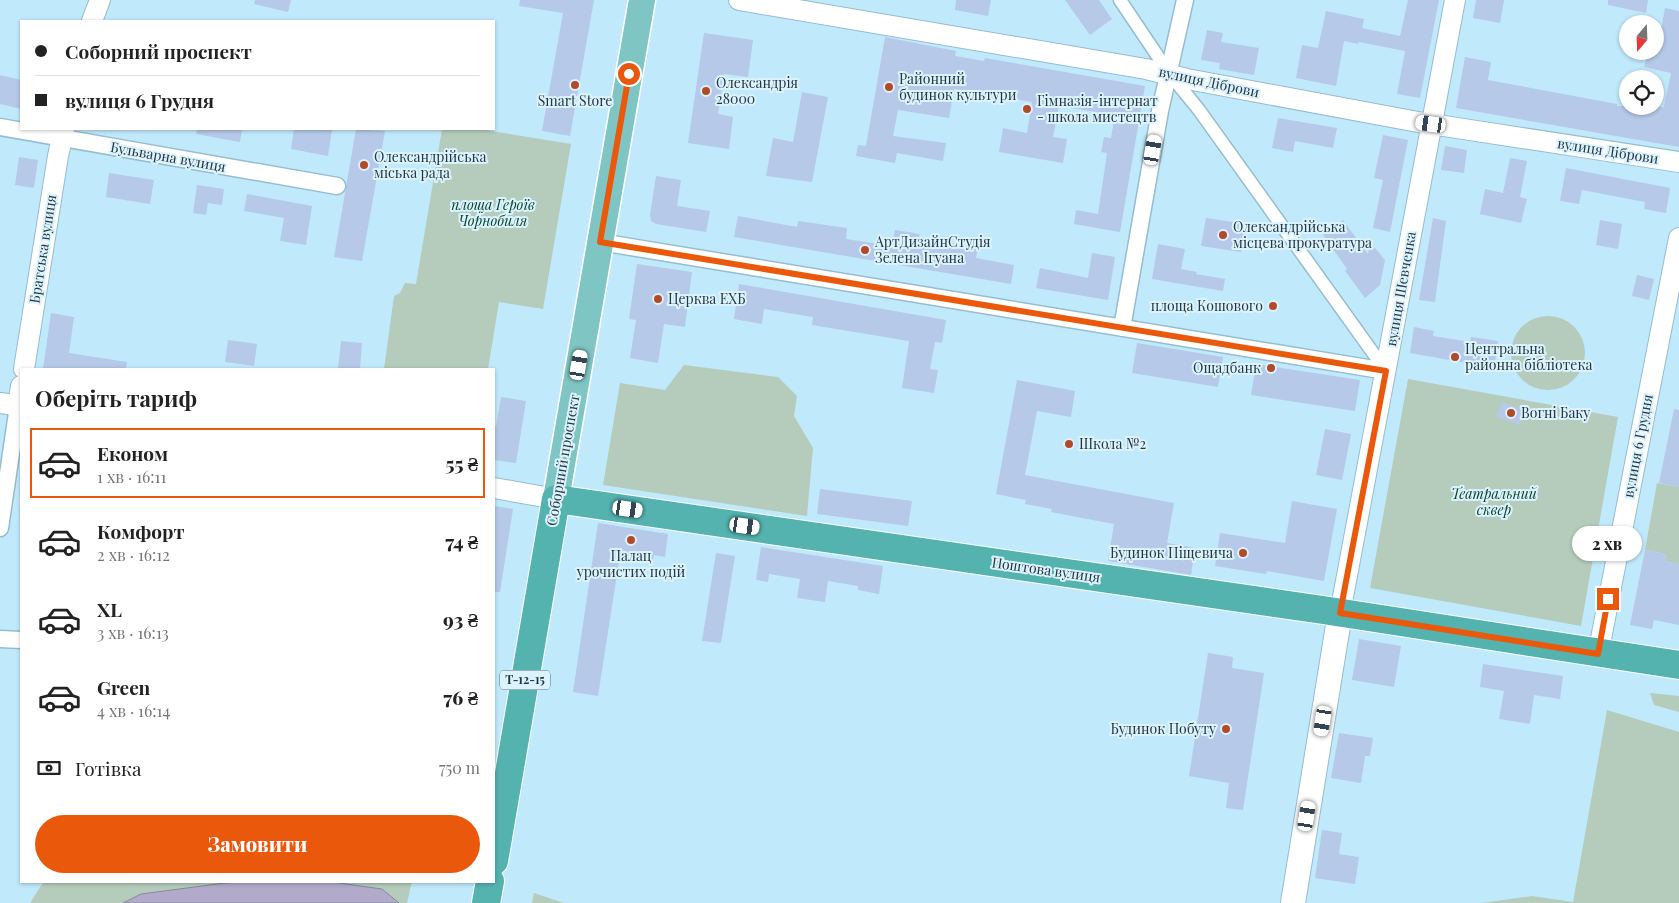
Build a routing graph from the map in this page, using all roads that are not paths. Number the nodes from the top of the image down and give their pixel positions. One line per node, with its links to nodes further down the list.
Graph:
1 (100, 0): 7 (street)
2 (642, 0): 17 (main road, Соборний проспект / Т-12-15)
3 (739, 0): 8 (street, вулиця Діброви)
4 (1120, 0): 8 (street)
5 (1185, 0): 8 (street)
6 (1455, 0): 9 (street, вулиця Шевченка)
7 (92, 20)
8 (1169, 73): 9 (street, вулиця Діброви); 18 (street); 20 (street)
9 (1431, 124): 14 (street, вулиця Діброви); 20 (street, вулиця Шевченка)
10 (0, 127): 11 (street, Бульварна вулиця)
11 (20, 129)
12 (32, 130): 13 (street, Бульварна вулиця)
13 (63, 133): 15 (street, Бульварна вулиця); 19 (street, Братська вулиця)
14 (1679, 162)
15 (336, 186)
16 (1679, 238): 29 (street, вулиця 6 Грудня)
17 (600, 242): 18 (street); 24 (main road, Соборний проспект / Т-12-15)
18 (1122, 328): 20 (street)
19 (24, 368)
20 (1386, 371): 26 (street, вулиця Шевченка)
21 (20, 388): 22 (street)
22 (13, 405): 25 (street)
23 (495, 488): 24 (street, Поштова вулиця)
24 (556, 499): 26 (highway, Поштова вулиця); 31 (highway, Соборний проспект / Т-12-15)
25 (0, 528)
26 (1340, 613): 29 (highway, Поштова вулиця); 32 (main road, вулиця Шевченка)
27 (0, 639): 28 (street)
28 (20, 640)
29 (1598, 654): 30 (highway, Поштова вулиця)
30 (1679, 665)
31 (495, 853)
32 (1293, 903)

